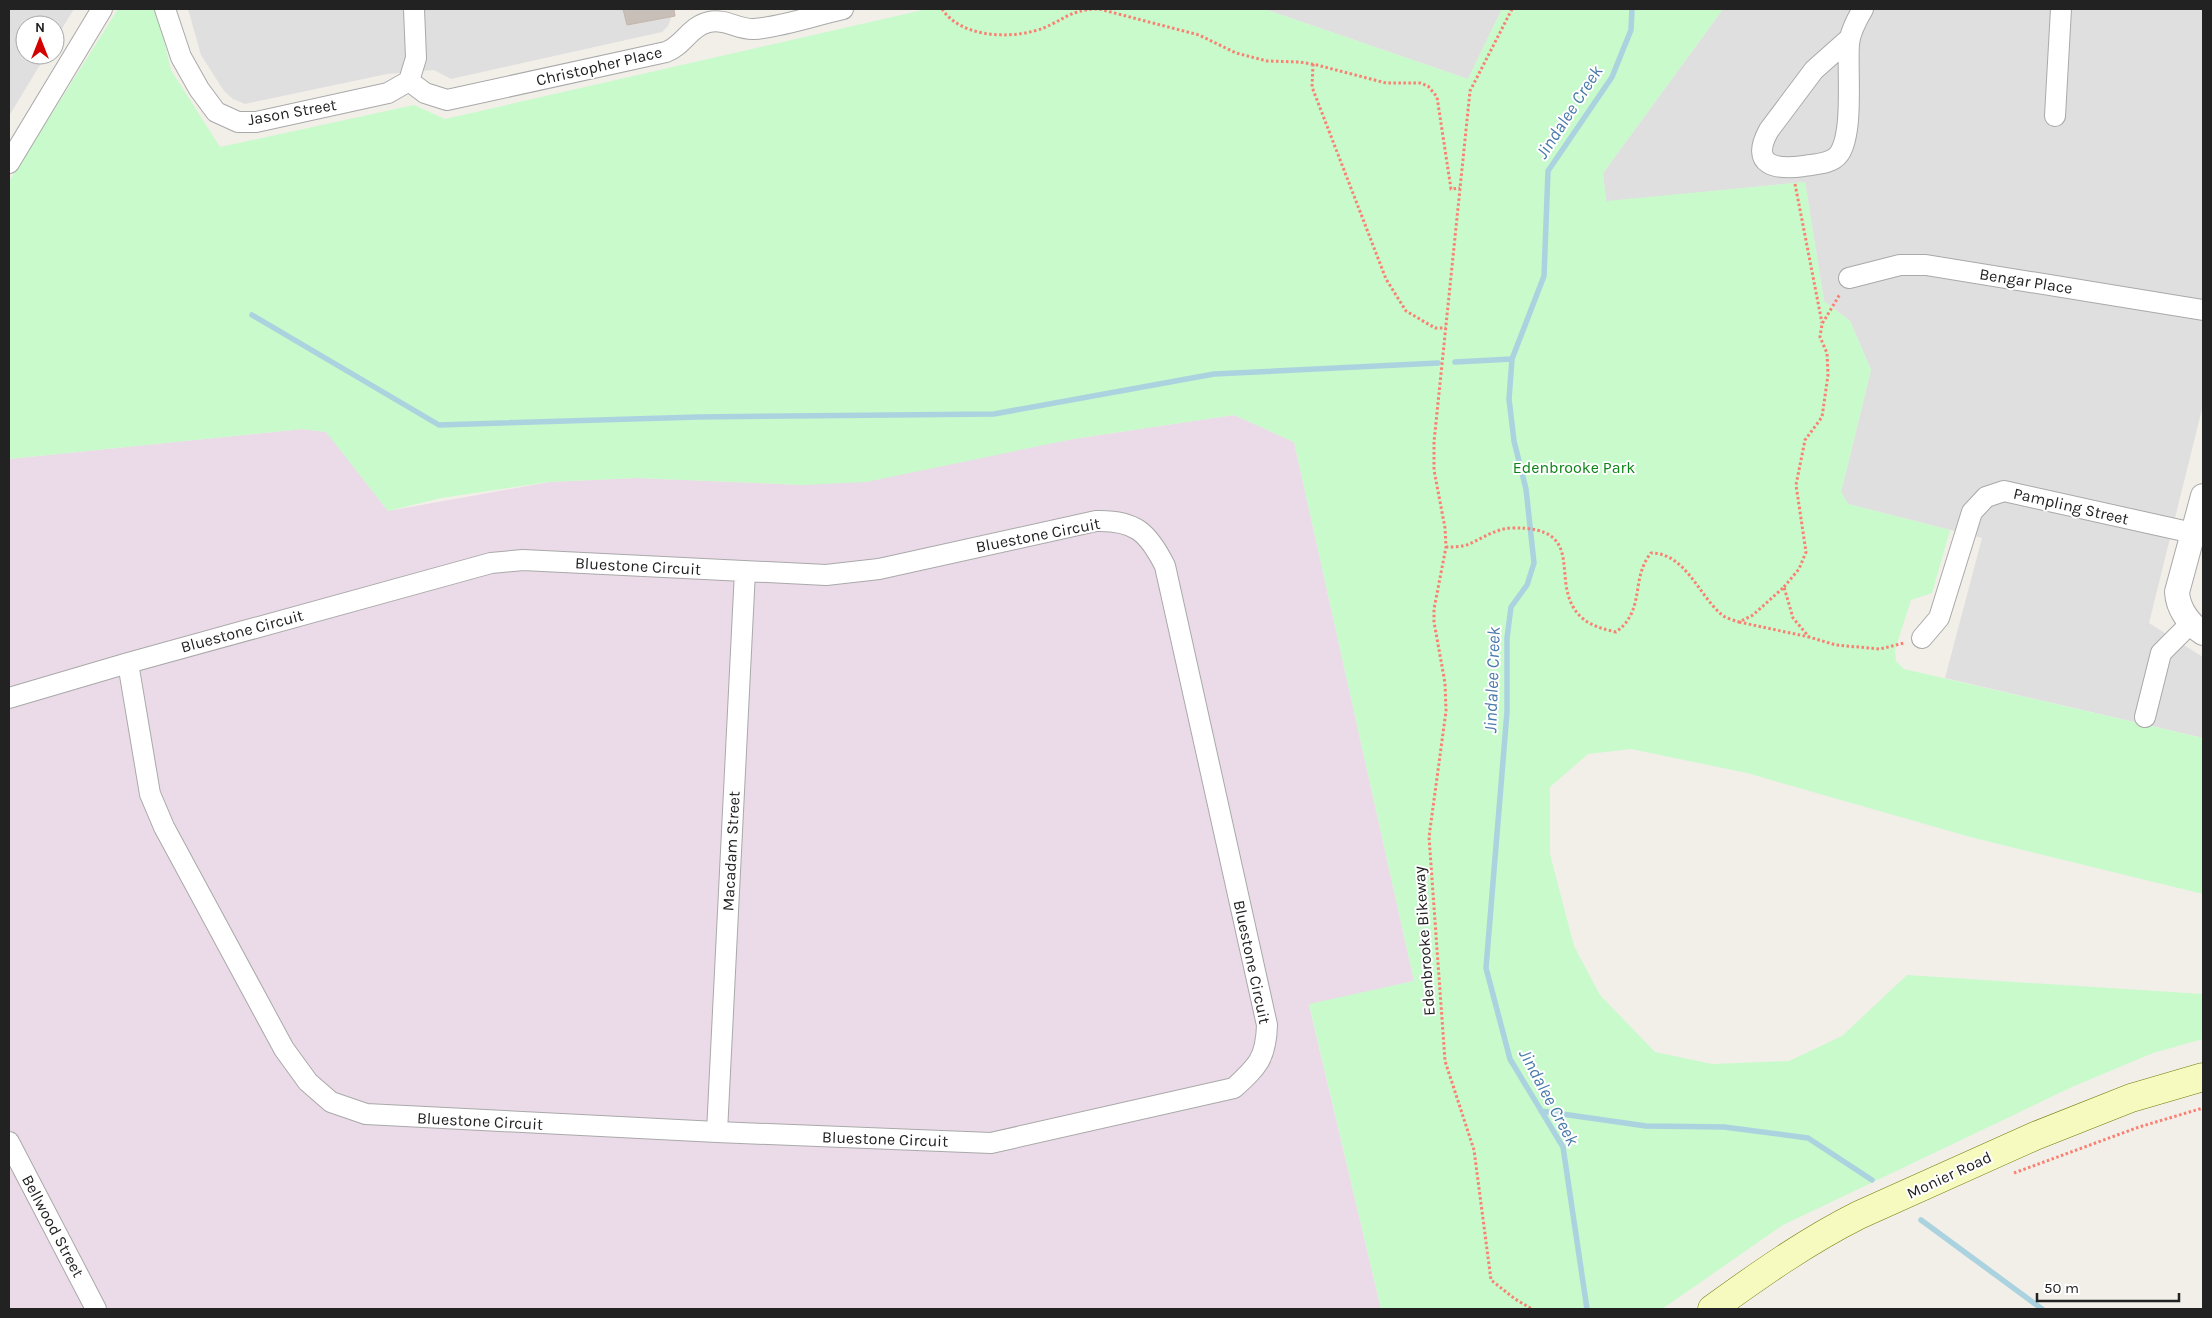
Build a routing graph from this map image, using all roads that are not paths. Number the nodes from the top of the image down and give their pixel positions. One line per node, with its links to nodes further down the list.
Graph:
1 (102, 9): 10 (street)
2 (164, 9): 8 (street, Jason Street)
3 (414, 9): 8 (street)
4 (843, 9): 8 (street, Christopher Place)
5 (1863, 9): 7 (street)
6 (2061, 9): 9 (street)
7 (1850, 38): 7 (street)
8 (409, 81)
9 (2055, 116)
10 (9, 163)
11 (1849, 278): 12 (street, Bengar Place)
12 (2203, 310)
13 (2203, 496): 14 (street)
14 (2193, 533): 16 (street); 17 (street, Pampling Street)
15 (745, 571): 18 (street, Bluestone Circuit); 22 (street, Macadam Street); 22 (street, Bluestone Circuit)
16 (2197, 628): 20 (street)
17 (1922, 638)
18 (128, 663): 19 (street, Bluestone Circuit); 22 (street, Bluestone Circuit)
19 (9, 698)
20 (2144, 716)
21 (2203, 1076): 25 (main road, Monier Road)
22 (717, 1132)
23 (9, 1142): 24 (street, Bellwood Street)
24 (96, 1309)
25 (1712, 1309)

